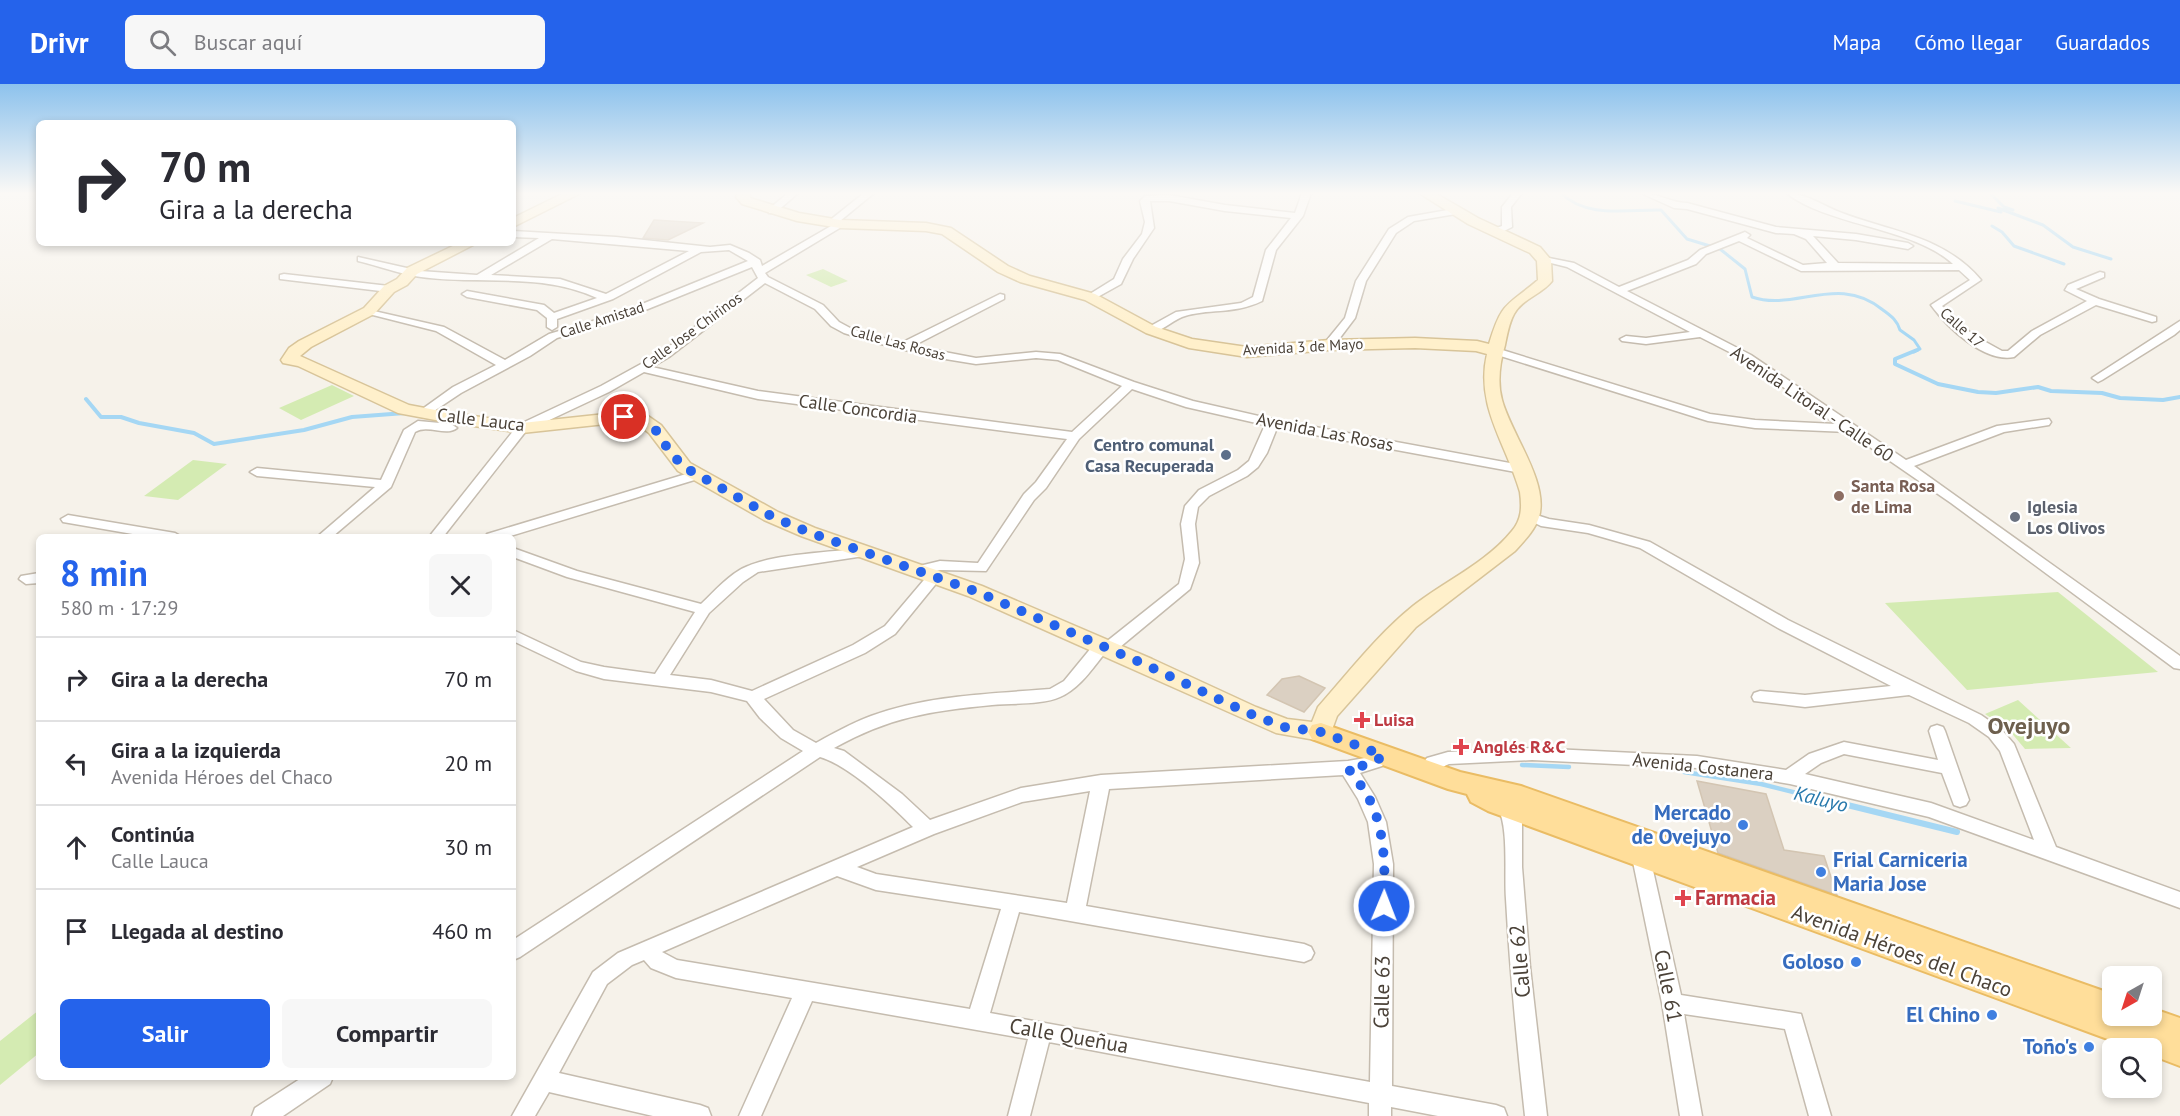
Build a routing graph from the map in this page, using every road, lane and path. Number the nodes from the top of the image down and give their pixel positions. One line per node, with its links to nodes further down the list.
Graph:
1 (541, 241): 25 (street)
2 (627, 241): 16 (street, Calle Las Rosas)
3 (807, 241): 21 (street)
4 (962, 241): 30 (street, Avenida 3 de Mayo)
5 (1144, 241): 30 (street)
6 (1278, 241): 36 (street)
7 (1386, 241): 41 (street)
8 (1517, 241): 18 (street)
9 (1728, 241): 27 (street)
10 (1746, 241): 19 (street)
11 (1813, 241): 19 (street)
12 (1876, 241): 15 (street)
13 (1915, 241): 15 (street, Calle 17)
14 (464, 246): 22 (street)
15 (1935, 248): 20 (street, Calle 17)
16 (699, 249): 21 (street, Calle Las Rosas); 31 (street)
17 (362, 259): 22 (street)
18 (1544, 260): 27 (street, Avenida Litoral - Calle 60); 43 (street)
19 (1835, 266): 20 (street)
20 (1960, 267): 32 (street, Calle 17)
21 (760, 271): 39 (street, Calle Amistad); 42 (street, Calle Las Rosas); 45 (street, Calle Jose Chirinos)
22 (412, 272): 25 (street); 26 (street)
23 (2100, 275): 32 (street)
24 (284, 278): 26 (street)
25 (479, 278): 31 (street)
26 (389, 289): 33 (street)
27 (1620, 290): 38 (street, Avenida Litoral - Calle 60)
28 (467, 294): 34 (street)
29 (1000, 297): 42 (street)
30 (1090, 297): 36 (street, Avenida 3 de Mayo)
31 (606, 298): 34 (street)
32 (2094, 301): 35 (street)
33 (369, 311): 44 (street); 48 (street, Calle Lauca)
34 (552, 317): 39 (street)
35 (2152, 319)
36 (1151, 330): 41 (street, Avenida 3 de Mayo)
37 (2176, 330): 46 (street)
38 (1704, 333): 40 (street); 53 (street, Avenida Litoral - Calle 60)
39 (553, 336): 44 (street, Calle Amistad)
40 (1626, 339)
41 (1329, 345): 43 (street, Avenida 3 de Mayo)
42 (903, 346): 47 (street, Calle Las Rosas)
43 (1495, 351): 53 (street, Avenida 3 de Mayo); 56 (street)
44 (505, 365): 48 (street, Calle Amistad)
45 (642, 368): 52 (street, Calle Jose Chirinos); 54 (street, Calle Concordia)
46 (2098, 378)
47 (1130, 385): 50 (street, Avenida Las Rosas); 54 (street)
48 (425, 413): 52 (street, Calle Lauca)
49 (2045, 422): 55 (street)
50 (1272, 423): 56 (street, Avenida Las Rosas); 71 (street)
51 (451, 428): 59 (street)
52 (522, 428): 58 (street, Calle Lauca); 64 (street)
53 (1852, 428): 55 (street, Avenida Litoral - Calle 60)
54 (1075, 436): 68 (street)
55 (1904, 465): 72 (street, Avenida Litoral - Calle 60)
56 (1521, 469): 60 (street)
57 (257, 472): 59 (street)
58 (696, 475): 65 (street); 66 (street, Calle Lauca)
59 (386, 484): 63 (street)
60 (1530, 517): 74 (street); 78 (street)
61 (68, 519): 62 (street)
62 (157, 534)
63 (328, 534)
64 (438, 534)
65 (502, 534)
66 (864, 552): 68 (street, Calle Lauca); 69 (street)
67 (516, 553): 69 (street)
68 (925, 574): 71 (street, Calle Lauca); 75 (street)
69 (704, 610): 73 (street)
70 (516, 636): 73 (street)
71 (1105, 647): 78 (street, Calle Lauca); 79 (street)
72 (2180, 664)
73 (660, 679): 75 (street)
74 (1911, 689): 76 (street); 90 (street)
75 (753, 697): 79 (street)
76 (1760, 697)
77 (1937, 731): 82 (street)
78 (1321, 732): 80 (main road, Avenida Héroes del Chaco)
79 (817, 750): 88 (street); 95 (street)
80 (1383, 755): 81 (street); 83 (main road, Avenida Héroes del Chaco)
81 (1348, 768): 85 (street); 108 (street, Calle 63)
82 (1948, 768): 84 (street); 87 (street)
83 (1426, 770): 84 (street, Avenida Costanera); 86 (main road, Avenida Héroes del Chaco)
84 (1790, 777): 90 (street, Avenida Costanera)
85 (1101, 782): 88 (street); 94 (street)
86 (1510, 800): 89 (main road, Avenida Héroes del Chaco); 116 (street, Calle 62)
87 (1960, 800)
88 (927, 829): 91 (street)
89 (1643, 849): 99 (street, Calle 61); 100 (main road, Avenida Héroes del Chaco); 105 (main road, Avenida Héroes del Chaco)
90 (2048, 851): 92 (street, Avenida Costanera)
91 (836, 868): 93 (street); 96 (street)
92 (2180, 900)
93 (1012, 904): 94 (street); 101 (street)
94 (1075, 912): 97 (street)
95 (516, 949)
96 (648, 949): 98 (street, Calle Queñua); 107 (street)
97 (1304, 953)
98 (806, 991): 101 (street, Calle Queñua); 112 (street)
99 (1672, 1003): 117 (street, Calle 61); 118 (street)
100 (2102, 1005)
101 (977, 1020): 103 (street, Calle Queñua)
102 (2160, 1026): 104 (main road)
103 (1041, 1031): 108 (street, Calle Queñua); 113 (street)
104 (2180, 1033)
105 (2180, 1051)
106 (317, 1080): 109 (street)
107 (543, 1080): 110 (street); 111 (street)
108 (1380, 1093): 114 (street, Calle 63); 115 (street, Calle Queñua)
109 (263, 1116)
110 (523, 1116)
111 (700, 1116)
112 (750, 1116)
113 (1019, 1116)
114 (1380, 1116)
115 (1496, 1116)
116 (1536, 1116)
117 (1690, 1116)
118 (1820, 1116)

